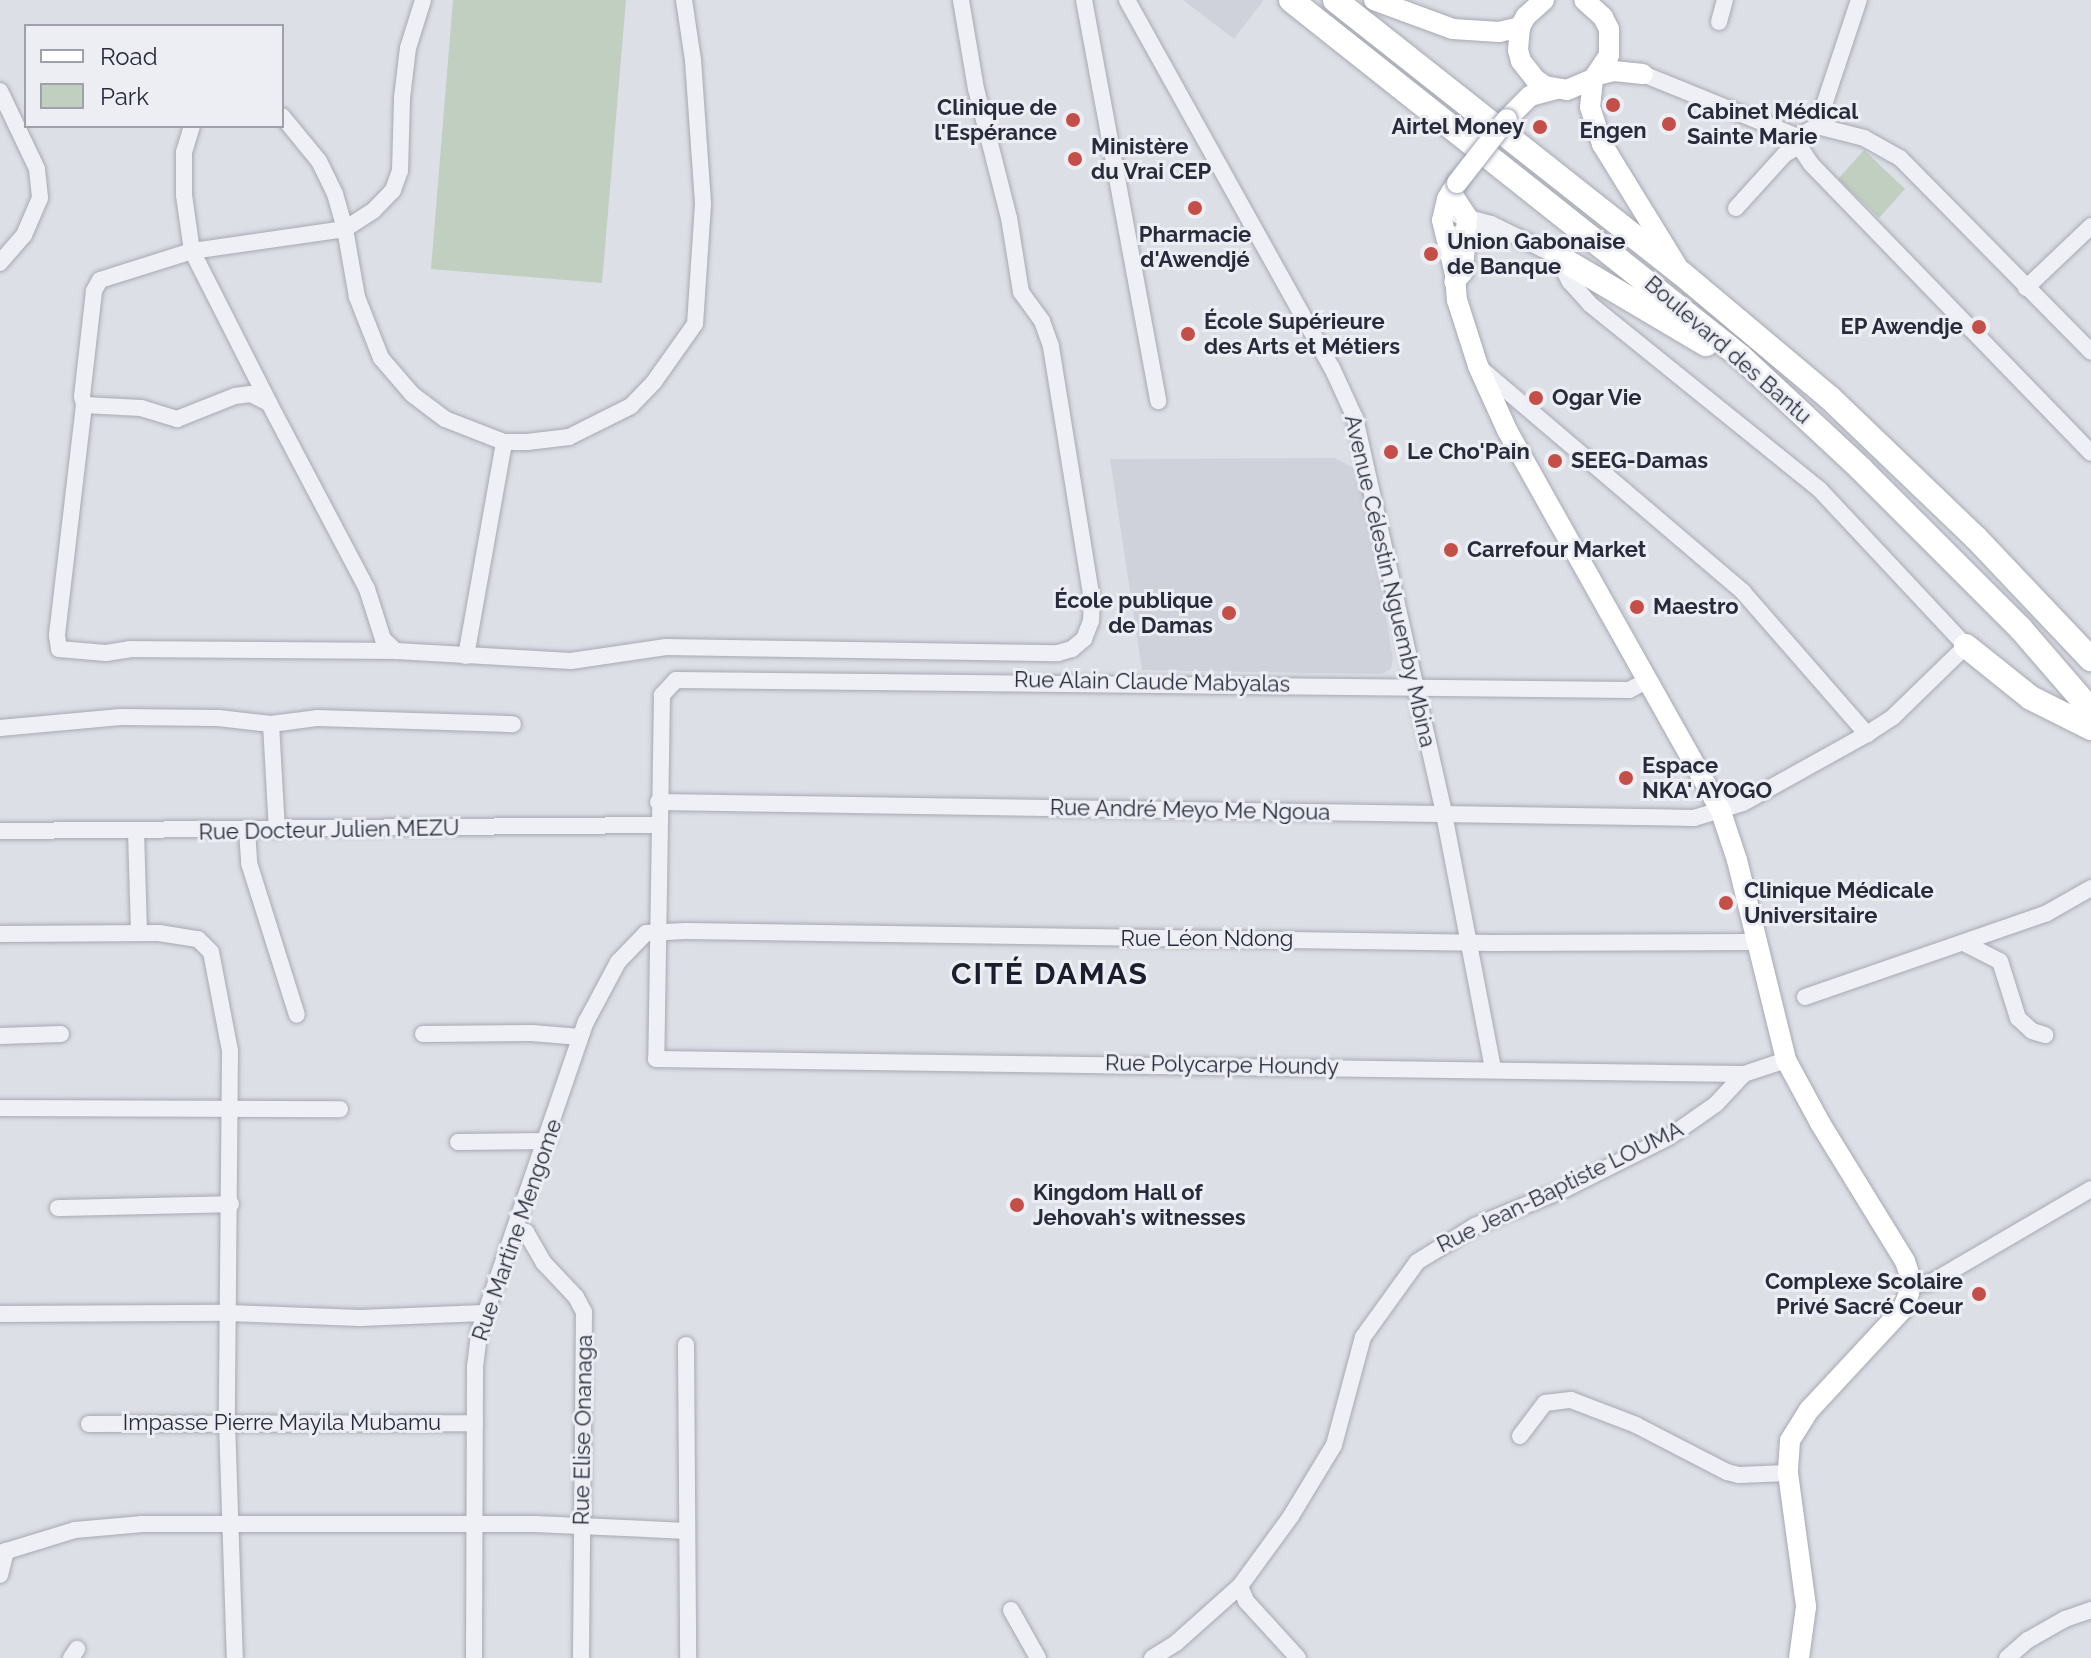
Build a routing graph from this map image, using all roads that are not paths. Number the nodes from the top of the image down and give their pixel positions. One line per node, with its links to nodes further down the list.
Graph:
1 (423, 0): 32 (street)
2 (684, 0): 46 (street)
3 (961, 0): 50 (street)
4 (1084, 0): 43 (street)
5 (1127, 0): 53 (street, Avenue Célestin Nguemby Mbina)
6 (1291, 0): 41 (highway, Boulevard des Bantu)
7 (1335, 0): 36 (highway, Boulevard des Bantu)
8 (1374, 0): 15 (main road)
9 (1544, 0): 15 (main road)
10 (1584, 0): 16 (main road)
11 (1609, 0): 16 (main road)
12 (1725, 0): 14 (street)
13 (1859, 0): 24 (street)
14 (1719, 22)
15 (1520, 27): 17 (main road)
16 (1610, 36): 18 (main road); 19 (main road)
17 (1521, 61): 20 (main road); 22 (main road)
18 (1643, 74): 19 (main road); 26 (street)
19 (1595, 77): 20 (main road); 36 (main road)
20 (1556, 89): 22 (main road)
21 (0, 91): 35 (street)
22 (1513, 112): 27 (main road, bridge)
23 (284, 118): 32 (street)
24 (1817, 126): 26 (street); 38 (street)
25 (191, 128): 33 (street)
26 (1798, 142): 28 (street); 47 (street)
27 (1454, 187): 29 (main road); 30 (main road)
28 (1736, 208)
29 (1442, 218): 30 (street); 37 (main road)
30 (1467, 226): 34 (street); 37 (main road)
31 (2091, 226): 38 (street)
32 (345, 229): 33 (street); 46 (street)
33 (192, 251): 44 (street); 45 (street)
34 (1557, 256): 39 (highway)
35 (0, 263)
36 (1681, 273): 51 (highway, Boulevard des Bantu)
37 (1454, 282): 42 (main road)
38 (2026, 288): 40 (street)
39 (1595, 293): 41 (highway); 48 (street)
40 (2091, 352)
41 (1741, 357): 54 (highway, Boulevard des Bantu)
42 (1478, 366): 52 (main road); 59 (street)
43 (1158, 401)
44 (269, 403): 45 (street); 49 (street)
45 (84, 405): 49 (street)
46 (504, 442): 50 (street)
47 (2091, 453)
48 (1966, 646): 58 (highway); 59 (street, Rue André Meyo Me Ngoua)
49 (396, 651): 50 (street)
50 (466, 656)
51 (2091, 659)
52 (1648, 680): 53 (street, Rue Alain Claude Mabyalas); 61 (main road)
53 (1415, 685): 60 (street, Rue Alain Claude Mabyalas); 62 (street, Avenue Célestin Nguemby Mbina)
54 (2091, 710)
55 (271, 724): 56 (street); 57 (street); 64 (street)
56 (513, 724)
57 (0, 728)
58 (2091, 728)
59 (1867, 734): 61 (street, Rue André Meyo Me Ngoua)
60 (658, 802): 62 (street, Rue André Meyo Me Ngoua); 63 (street)
61 (1721, 812): 62 (street, Rue André Meyo Me Ngoua); 73 (main road)
62 (1444, 814): 72 (street, Avenue Célestin Nguemby Mbina)
63 (658, 825): 64 (street, Rue Docteur Julien MEZU); 70 (street)
64 (277, 830): 67 (street, Rue Docteur Julien MEZU)
65 (0, 831): 66 (street, Rue Docteur Julien MEZU)
66 (136, 831): 67 (street, Rue Docteur Julien MEZU); 69 (street)
67 (247, 831): 76 (street)
68 (2091, 888): 74 (street)
69 (139, 932): 71 (street); 85 (street)
70 (658, 932): 72 (street, Rue Léon Ndong); 81 (street, Rue Martine Mengome); 83 (street, Rue Polycarpe Houndy)
71 (0, 934)
72 (1467, 942): 73 (street, Rue Léon Ndong); 83 (street, Avenue Célestin Nguemby Mbina)
73 (1757, 942): 82 (main road)
74 (1966, 944): 75 (street); 79 (street)
75 (1805, 997)
76 (297, 1015)
77 (61, 1034): 80 (street)
78 (423, 1034): 81 (street)
79 (2045, 1035)
80 (0, 1036)
81 (580, 1037): 88 (street, Rue Martine Mengome)
82 (1786, 1060): 84 (street, Rue Polycarpe Houndy); 94 (main road)
83 (1493, 1069): 84 (street, Rue Polycarpe Houndy)
84 (1744, 1074): 110 (street, Rue Jean-Baptiste LOUMA)
85 (229, 1106): 86 (street); 87 (street); 91 (street)
86 (0, 1108)
87 (340, 1109)
88 (548, 1141): 89 (street); 93 (street, Rue Martine Mengome)
89 (458, 1142)
90 (2091, 1189): 94 (street)
91 (231, 1204): 92 (street); 95 (street)
92 (58, 1208)
93 (516, 1228): 96 (street, Rue Martine Mengome); 106 (street, Rue Elise Onanaga)
94 (1909, 1285): 103 (main road)
95 (229, 1313): 96 (street); 97 (street); 99 (street)
96 (484, 1313): 100 (street, Rue Martine Mengome)
97 (0, 1314)
98 (686, 1345): 107 (street)
99 (227, 1422): 100 (street, Impasse Pierre Mayila Mubamu); 101 (street, Impasse Pierre Mayila Mubamu); 104 (street)
100 (475, 1423): 105 (street, Rue Martine Mengome)
101 (89, 1424)
102 (1520, 1436): 103 (street)
103 (1788, 1473): 120 (main road)
104 (230, 1524): 105 (street); 108 (street); 113 (street)
105 (475, 1524): 106 (street); 114 (street, Rue Martine Mengome)
106 (581, 1525): 107 (street); 115 (street, Rue Elise Onanaga)
107 (687, 1531): 116 (street)
108 (3, 1552): 109 (street)
109 (0, 1575)
110 (1240, 1586): 118 (street, Rue Jean-Baptiste LOUMA); 119 (street)
111 (1011, 1610): 117 (street)
112 (2091, 1610): 121 (street)
113 (235, 1658)
114 (474, 1658)
115 (581, 1658)
116 (688, 1658)
117 (1038, 1658)
118 (1152, 1658)
119 (1298, 1658)
120 (1799, 1658)
121 (2007, 1658)

